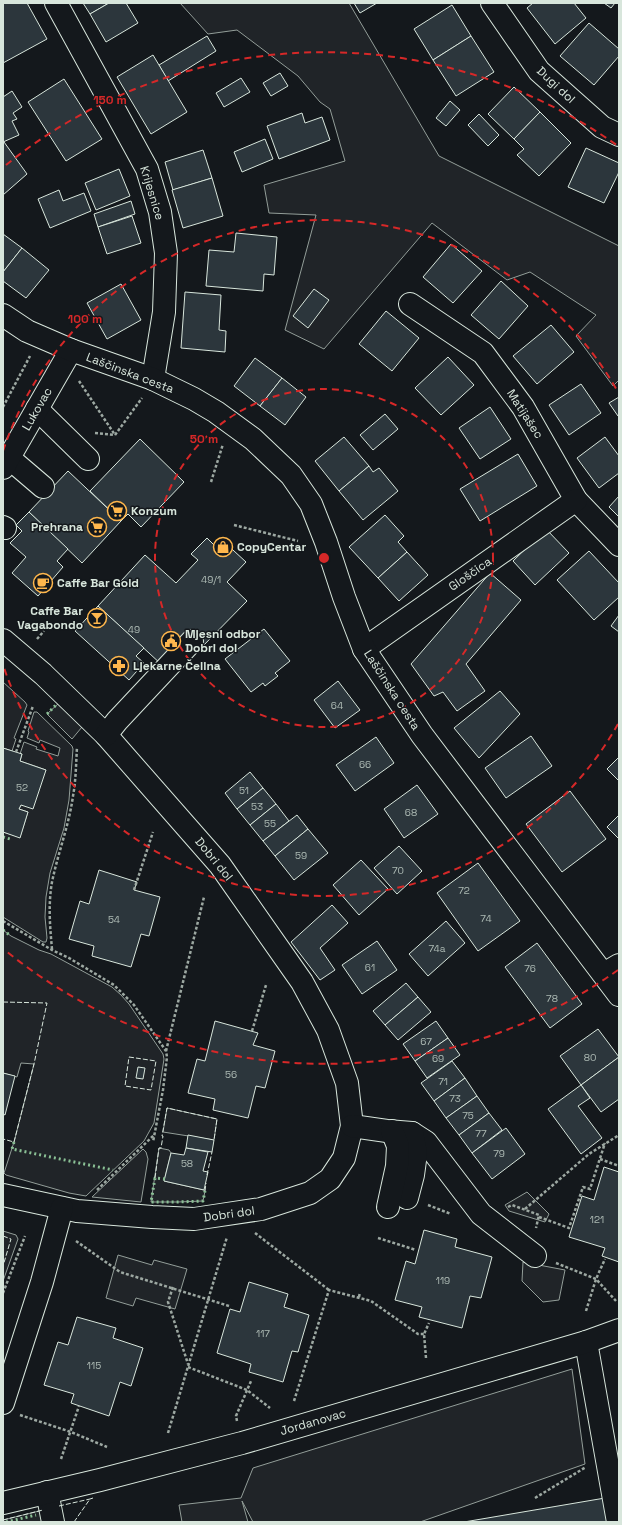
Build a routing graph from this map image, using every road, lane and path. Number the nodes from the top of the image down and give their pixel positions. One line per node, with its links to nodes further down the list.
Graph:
1 (56, 3): 9 (street, Krijesnice)
2 (492, 3): 3 (street, Dugi dol)
3 (619, 135)
4 (410, 304): 17 (street, Matijašec)
5 (3, 315): 6 (street, Laščinska cesta)
6 (70, 350): 9 (street, Laščinska cesta); 11 (street, Lukovac)
7 (30, 355): 10 (path)
8 (78, 380): 9 (path)
9 (148, 387): 25 (street, Laščinska cesta)
10 (3, 407)
11 (37, 409): 13 (street); 14 (street, Lukovac)
12 (223, 444): 15 (path)
13 (88, 459)
14 (6, 463): 16 (street)
15 (210, 482)
16 (43, 487)
17 (576, 500): 20 (street, Matijašec); 25 (street, Gloščica)
18 (234, 525): 19 (path)
19 (298, 541)
20 (619, 545)
21 (44, 631): 24 (path)
22 (3, 640): 27 (street, Dobri dol)
23 (192, 642): 27 (street)
24 (33, 644)
25 (364, 649): 35 (street, Laščinska cesta)
26 (33, 706): 29 (path)
27 (106, 735): 40 (street, Dobri dol)
28 (77, 747): 34 (path)
29 (16, 752)
30 (154, 832): 31 (path)
31 (134, 890)
32 (204, 896): 39 (path)
33 (3, 921): 34 (path)
34 (52, 950): 39 (path)
35 (612, 969): 37 (street, Laščinska cesta)
36 (266, 985): 38 (path)
37 (619, 995)
38 (252, 1031)
39 (166, 1051): 42 (path)
40 (352, 1126): 41 (street); 51 (street, Dobri dol)
41 (402, 1132): 50 (street); 52 (street); 61 (street)
42 (154, 1134): 44 (path); 48 (path)
43 (619, 1135): 45 (path)
44 (153, 1142)
45 (605, 1143): 46 (path); 53 (path)
46 (600, 1159): 47 (path); 54 (path)
47 (619, 1166)
48 (94, 1193)
49 (3, 1195): 51 (street, Dobri dol)
50 (407, 1198)
51 (62, 1208): 84 (street)
52 (388, 1208)
53 (524, 1209)
54 (538, 1217)
55 (252, 1231): 65 (path)
56 (25, 1236): 67 (path)
57 (227, 1236): 69 (path)
58 (378, 1238): 60 (path)
59 (74, 1239): 64 (path)
60 (416, 1250)
61 (535, 1256): 63 (path)
62 (605, 1259): 63 (path)
63 (596, 1279): 70 (path); 72 (path)
64 (173, 1287): 69 (path); 78 (path)
65 (329, 1290): 68 (path); 81 (path)
66 (360, 1292): 68 (path)
67 (3, 1293)
68 (359, 1297): 75 (path)
69 (208, 1299): 71 (path); 78 (path)
70 (616, 1300)
71 (229, 1306)
72 (586, 1311)
73 (429, 1323): 75 (path)
74 (619, 1330): 76 (street, Jordanovac)
75 (424, 1334): 77 (path)
76 (586, 1342): 90 (street); 91 (street, Jordanovac)
77 (426, 1358)
78 (188, 1365): 80 (path); 87 (path)
79 (251, 1381): 80 (path)
80 (247, 1390): 83 (path); 85 (path)
81 (294, 1401)
82 (79, 1406): 86 (path)
83 (270, 1408)
84 (11, 1409): 86 (path)
85 (239, 1428)
86 (71, 1432): 88 (path); 89 (path)
87 (168, 1433)
88 (107, 1447)
89 (61, 1458)
90 (608, 1461): 92 (path); 95 (street)
91 (47, 1492): 93 (street, Jordanovac); 94 (street)
92 (535, 1498)
93 (3, 1502)
94 (53, 1522)
95 (618, 1522)

